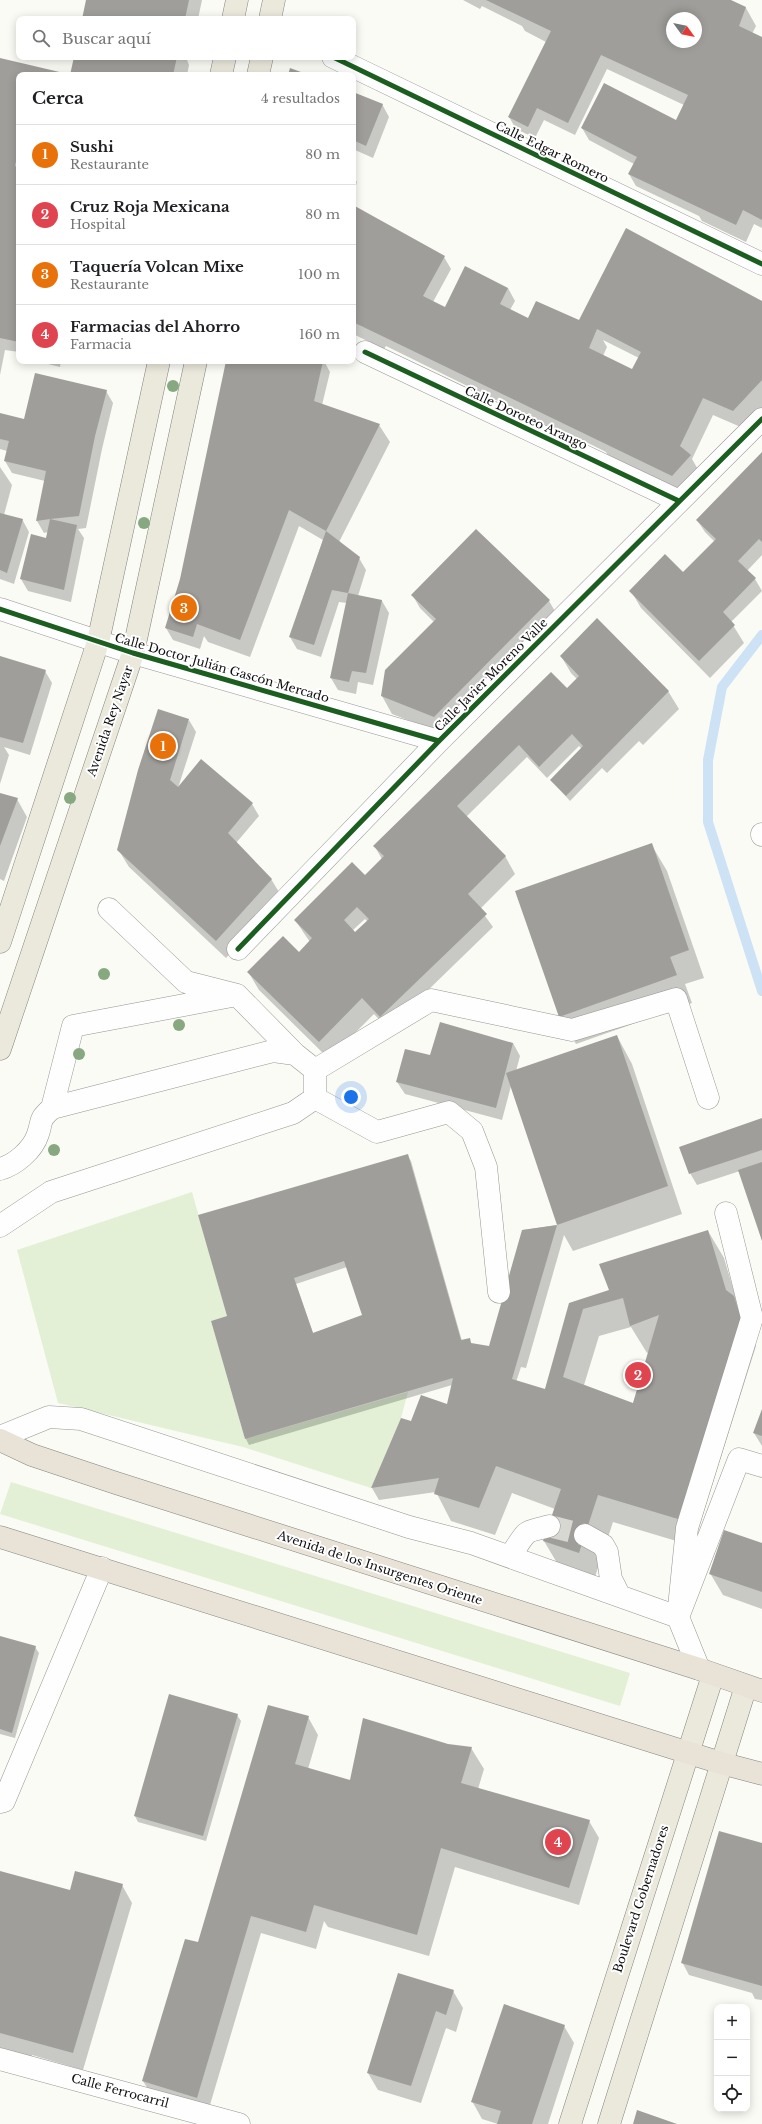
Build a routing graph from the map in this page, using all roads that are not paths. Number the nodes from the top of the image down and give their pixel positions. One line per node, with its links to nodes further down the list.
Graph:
1 (237, 0): 3 (main road)
2 (274, 0): 4 (main road)
3 (234, 16)
4 (271, 16)
5 (224, 60): 8 (main road)
6 (261, 60): 9 (main road)
7 (339, 60): 10 (street, Calle Edgar Romero)
8 (222, 72)
9 (259, 72)
10 (762, 264)
11 (365, 352): 15 (street, Calle Doroteo Arango)
12 (158, 364): 17 (main road)
13 (195, 364): 18 (main road, Avenida Rey Nayar)
14 (762, 419): 15 (street, Calle Javier Moreno Valle)
15 (679, 501): 19 (street, Calle Javier Moreno Valle)
16 (0, 609): 17 (street, Calle Doctor Julián Gascón Mercado)
17 (98, 642): 18 (street, Calle Doctor Julián Gascón Mercado); 21 (main road)
18 (133, 653): 19 (street, Calle Doctor Julián Gascón Mercado); 24 (main road, Avenida Rey Nayar)
19 (439, 741): 22 (street, Calle Javier Moreno Valle)
20 (109, 909): 23 (street)
21 (0, 942)
22 (238, 949)
23 (237, 995): 25 (street); 29 (street)
24 (0, 1049)
25 (294, 1054): 26 (street); 29 (street)
26 (315, 1070): 27 (street); 28 (street)
27 (315, 1098): 32 (street); 33 (street)
28 (708, 1098)
29 (52, 1108): 30 (street)
30 (0, 1169)
31 (726, 1212): 43 (street)
32 (0, 1226)
33 (499, 1292)
34 (0, 1437): 40 (street)
35 (0, 1440): 44 (highway, Avenida de los Insurgentes Oriente)
36 (762, 1466): 43 (street)
37 (548, 1526): 40 (street)
38 (585, 1536): 42 (street)
39 (0, 1537): 41 (highway)
40 (517, 1559): 42 (street)
41 (102, 1568): 46 (highway); 49 (street)
42 (619, 1595): 43 (street)
43 (678, 1617): 44 (street)
44 (706, 1672): 45 (highway, Avenida de los Insurgentes Oriente); 46 (main road, Boulevard Gobernadores)
45 (754, 1688): 47 (main road)
46 (687, 1752): 47 (highway); 52 (main road, Boulevard Gobernadores)
47 (722, 1763): 48 (highway); 53 (main road)
48 (762, 1774)
49 (0, 1802)
50 (0, 2059): 51 (street, Calle Ferrocarril)
51 (239, 2124)
52 (570, 2124)
53 (609, 2124)

